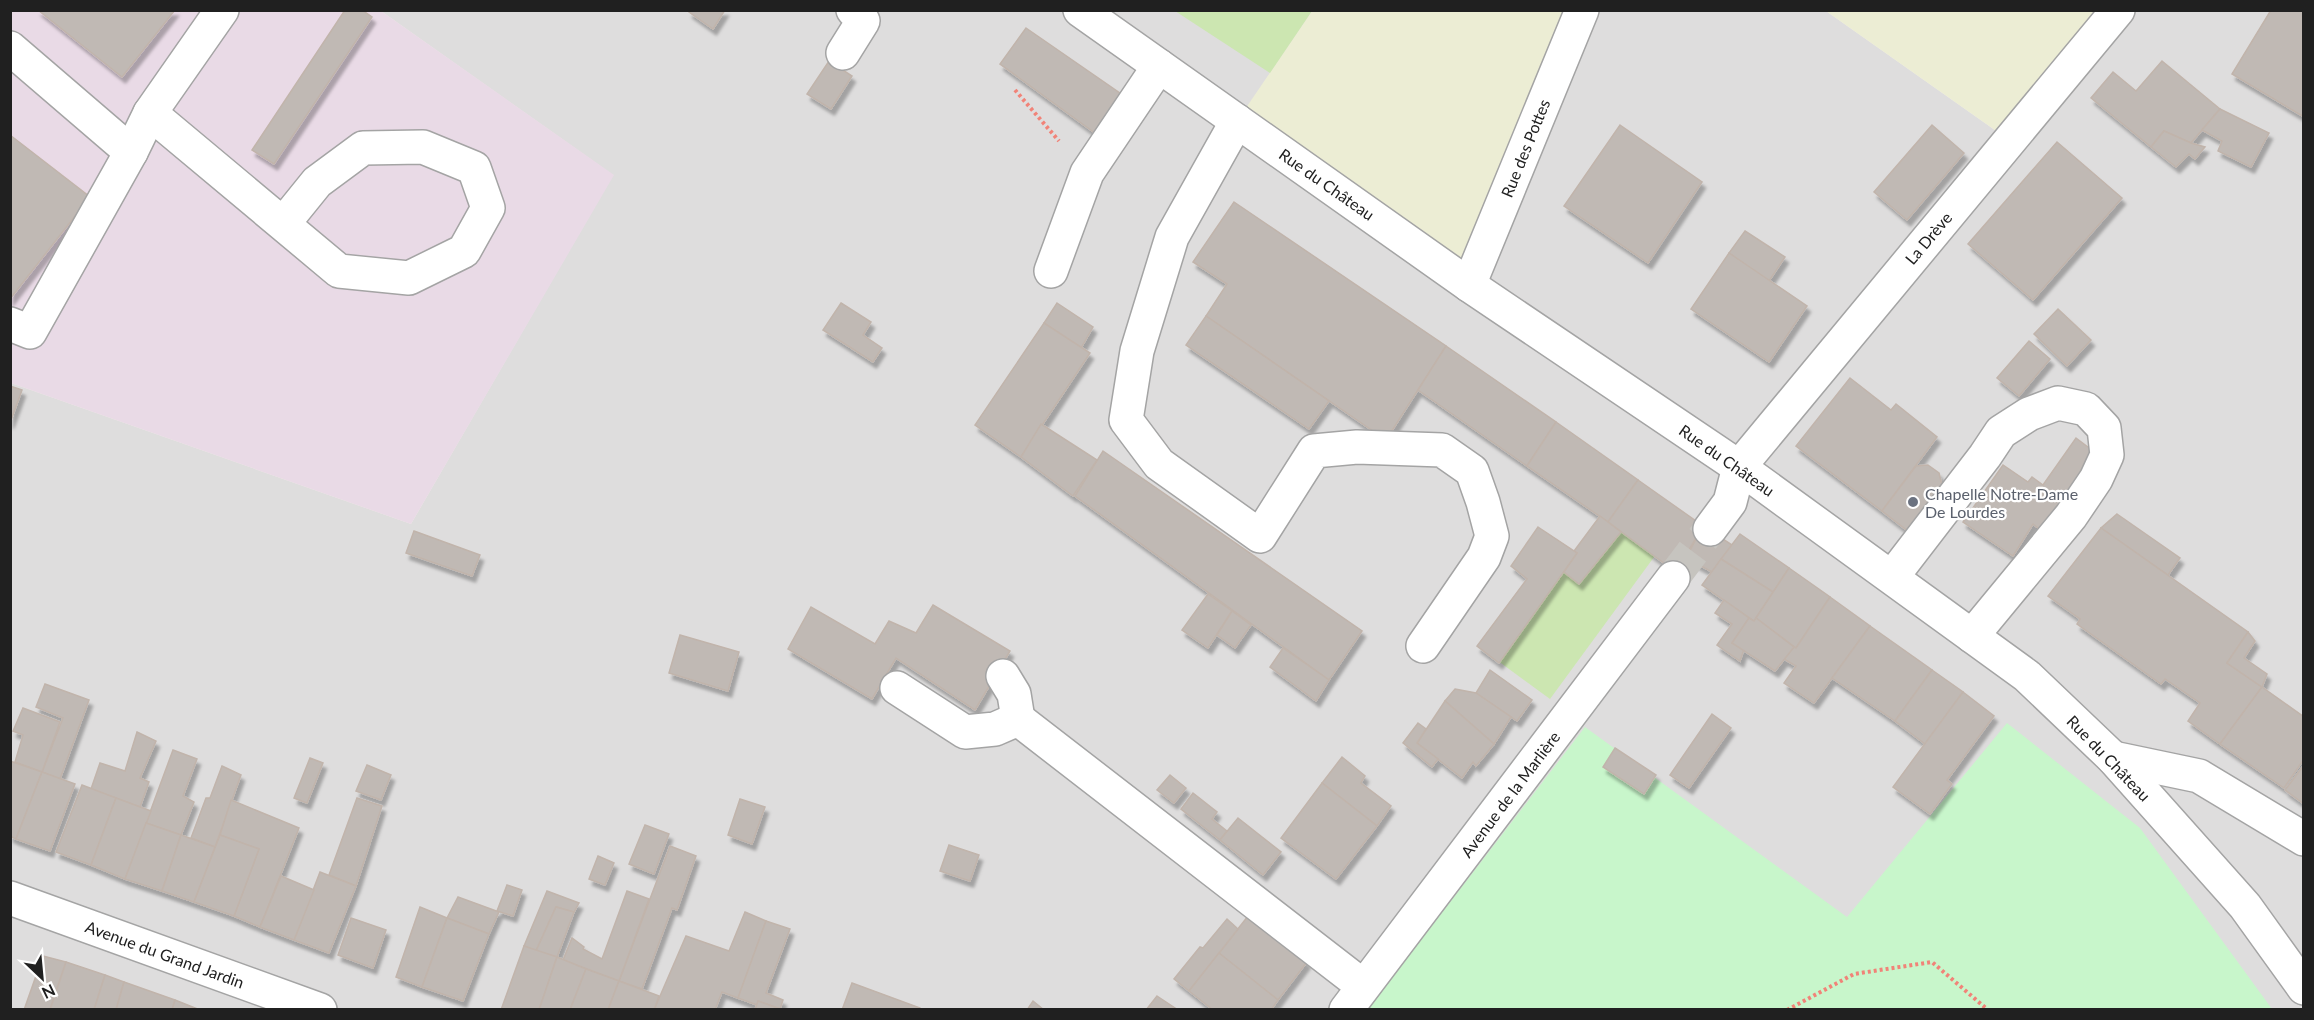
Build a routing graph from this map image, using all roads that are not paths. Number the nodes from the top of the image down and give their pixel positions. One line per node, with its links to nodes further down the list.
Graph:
1 (222, 10): 9 (street)
2 (853, 10): 7 (street)
3 (1080, 10): 8 (street, Rue du Château)
4 (1582, 10): 14 (street, Rue des Pottes)
5 (2118, 10): 16 (street, La Drève)
6 (10, 48): 11 (street)
7 (843, 53)
8 (1159, 66): 10 (street, Rue du Château); 13 (street)
9 (150, 113): 11 (street); 12 (street)
10 (1237, 121): 14 (street, Rue du Château); 21 (street)
11 (131, 152): 15 (street)
12 (283, 224)
13 (1051, 271)
14 (1469, 285): 16 (street, Rue du Château)
15 (10, 324)
16 (1739, 467): 17 (street); 18 (street, Rue du Château)
17 (1710, 529)
18 (1892, 577): 20 (street, Rue du Château); 20 (street)
19 (1673, 578): 29 (street, Avenue de la Marlière)
20 (1972, 636): 25 (street, Rue du Château)
21 (1423, 646)
22 (1002, 676): 24 (street)
23 (897, 688): 24 (street)
24 (1018, 719): 29 (street)
25 (2113, 758): 26 (street); 28 (street, Rue du Château)
26 (2304, 839)
27 (10, 898): 30 (street, Avenue du Grand Jardin)
28 (2304, 988)
29 (1355, 998)
30 (321, 1010)

